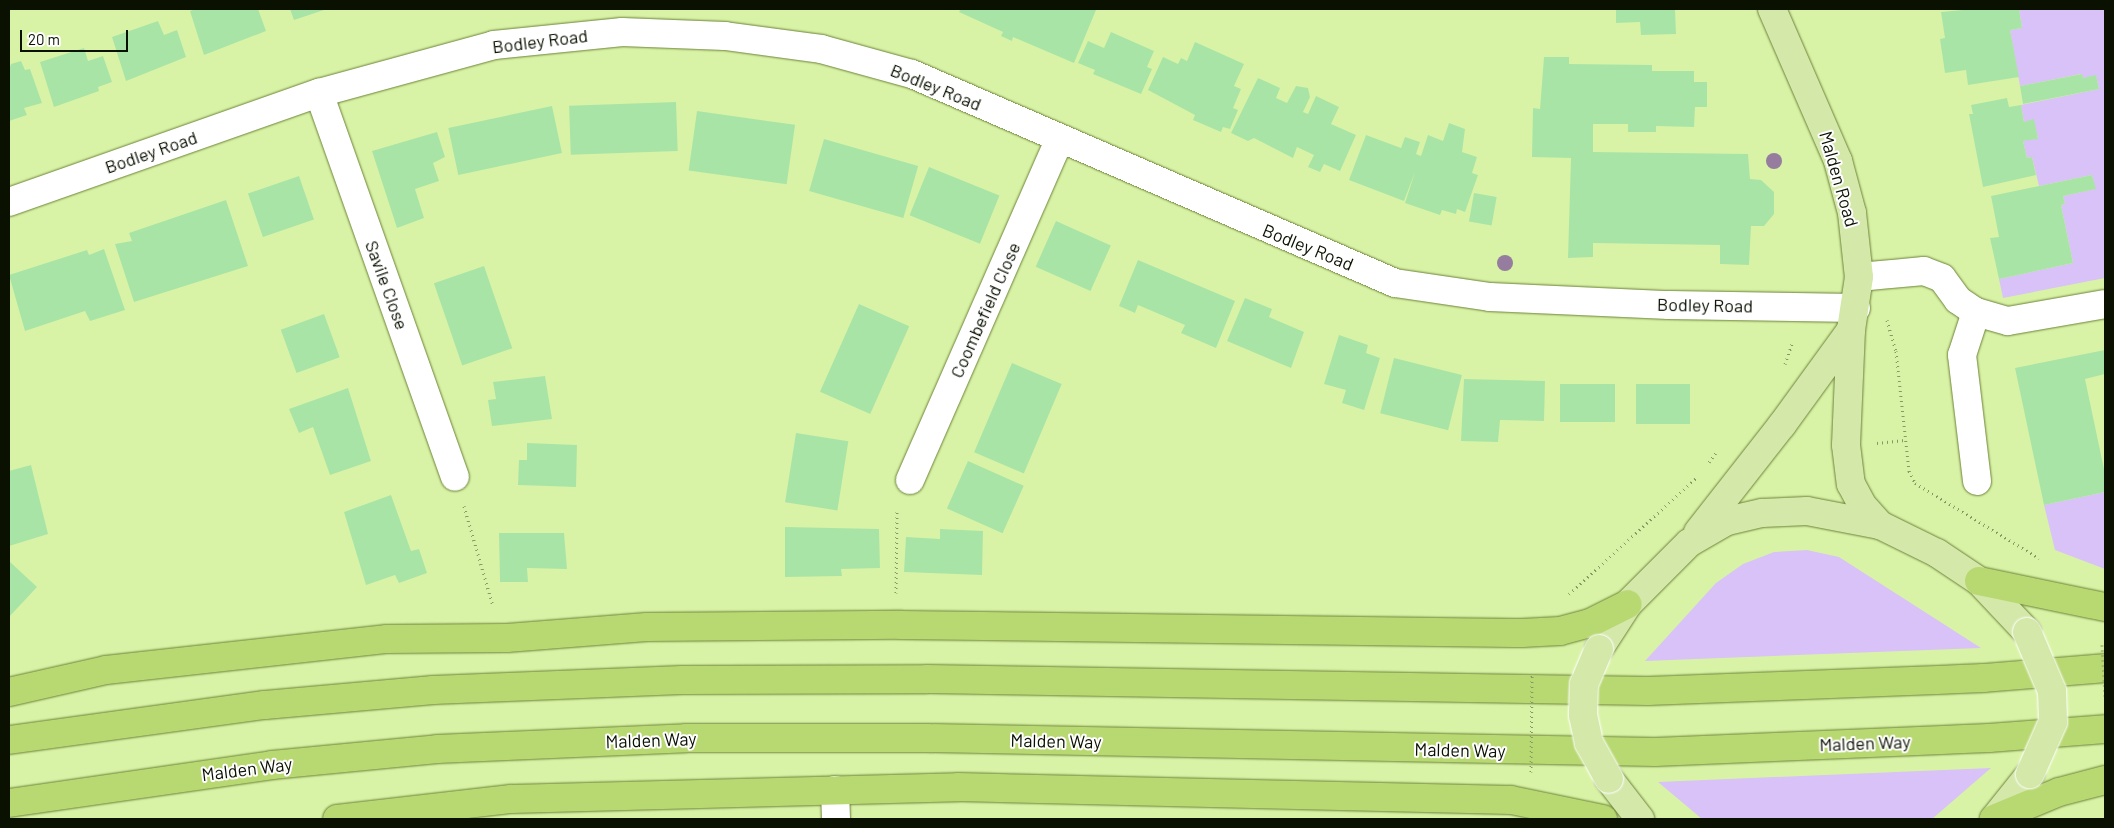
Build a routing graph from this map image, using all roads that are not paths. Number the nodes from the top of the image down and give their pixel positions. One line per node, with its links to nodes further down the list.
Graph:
1 (1772, 9): 5 (main road, Malden Road)
2 (319, 93): 3 (street, Bodley Road); 4 (street, Bodley Road); 9 (street, Savile Close)
3 (1059, 140): 8 (street, Bodley Road); 10 (street, Coombefield Close)
4 (9, 202)
5 (1859, 277): 7 (street); 8 (main road, Malden Road)
6 (2105, 304): 7 (street)
7 (1976, 312): 11 (street)
8 (1853, 319): 12 (main road, Malden Road); 13 (main road)
9 (455, 477)
10 (910, 480)
11 (1977, 481)
12 (1880, 525): 13 (main road); 14 (main road)
13 (1689, 543): 15 (main road)
14 (1979, 581): 16 (highway); 28 (main road, bridge)
15 (1628, 604): 18 (highway); 27 (main road, bridge)
16 (2105, 607)
17 (2103, 656): 20 (highway)
18 (9, 692)
19 (2105, 729): 23 (highway, Malden Way)
20 (9, 740)
21 (2105, 780): 28 (highway)
22 (835, 790): 24 (highway); 25 (street); 26 (highway)
23 (9, 803)
24 (337, 819)
25 (836, 819)
26 (1603, 819)
27 (1640, 819)
28 (1994, 819)

